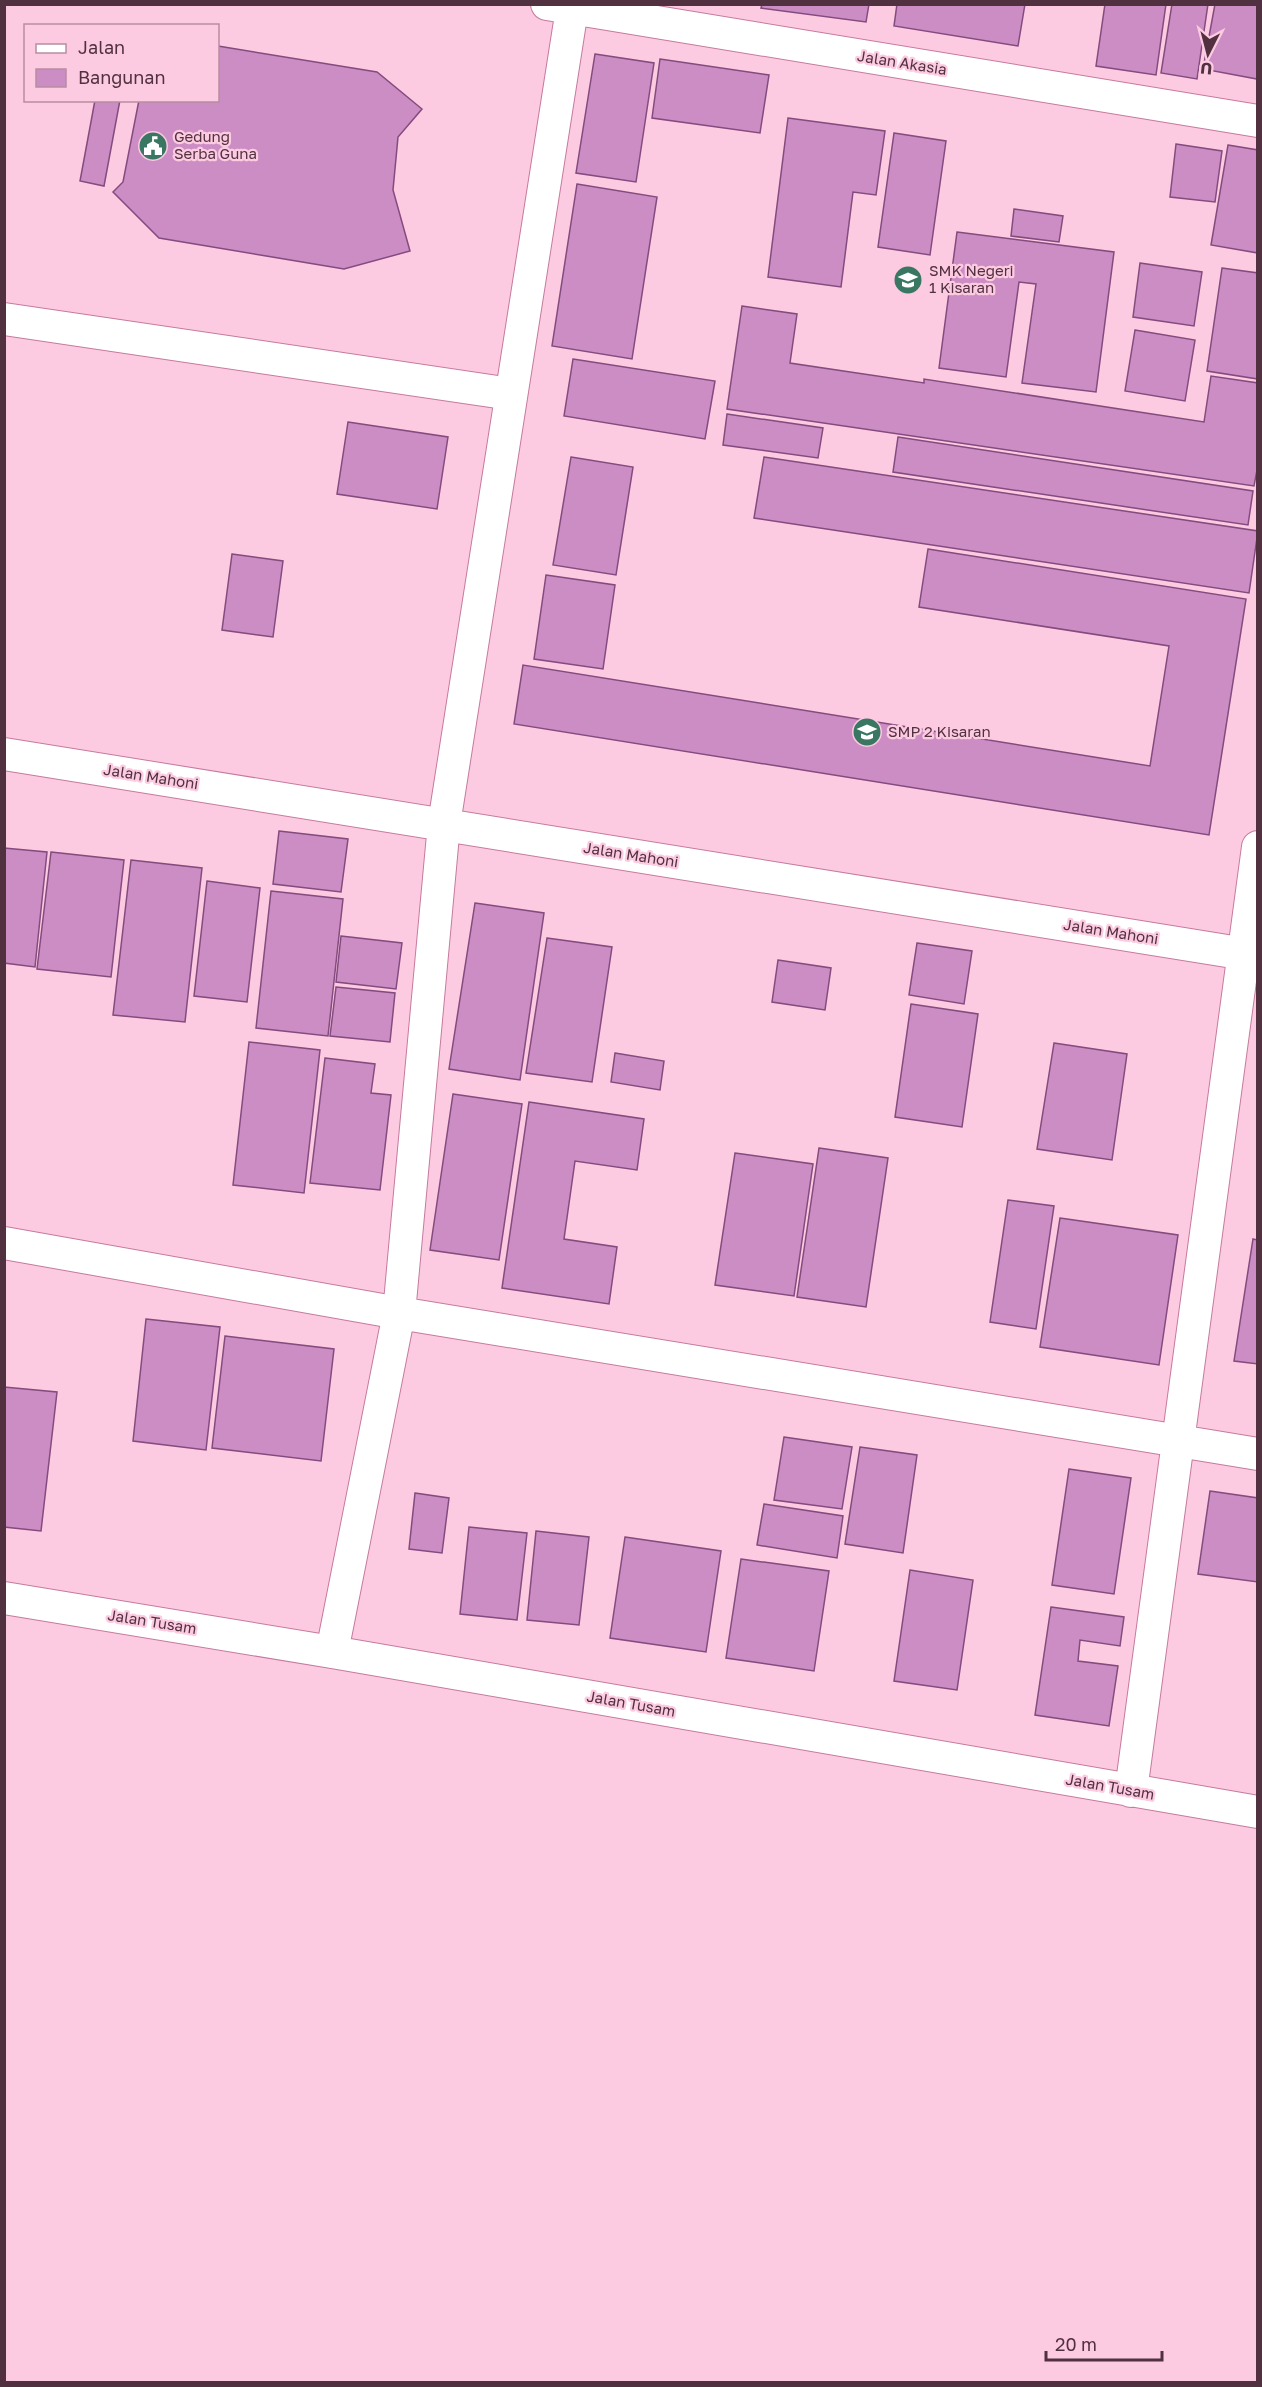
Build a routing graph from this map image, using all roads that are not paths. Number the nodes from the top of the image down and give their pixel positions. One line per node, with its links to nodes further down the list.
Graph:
1 (560, 7): 2 (street, Jalan Akasia); 4 (street)
2 (1257, 121)
3 (4, 319): 4 (street)
4 (511, 394): 6 (street)
5 (4, 754): 6 (street, Jalan Mahoni)
6 (444, 824): 8 (street, Jalan Mahoni); 10 (street)
7 (1257, 847): 8 (street)
8 (1250, 954): 11 (street)
9 (4, 1243): 10 (street)
10 (399, 1313): 11 (street); 14 (street)
11 (1178, 1441): 12 (street); 15 (street)
12 (1257, 1454)
13 (4, 1598): 14 (street, Jalan Tusam)
14 (332, 1652): 15 (street, Jalan Tusam)
15 (1131, 1791): 16 (street, Jalan Tusam)
16 (1257, 1812)

